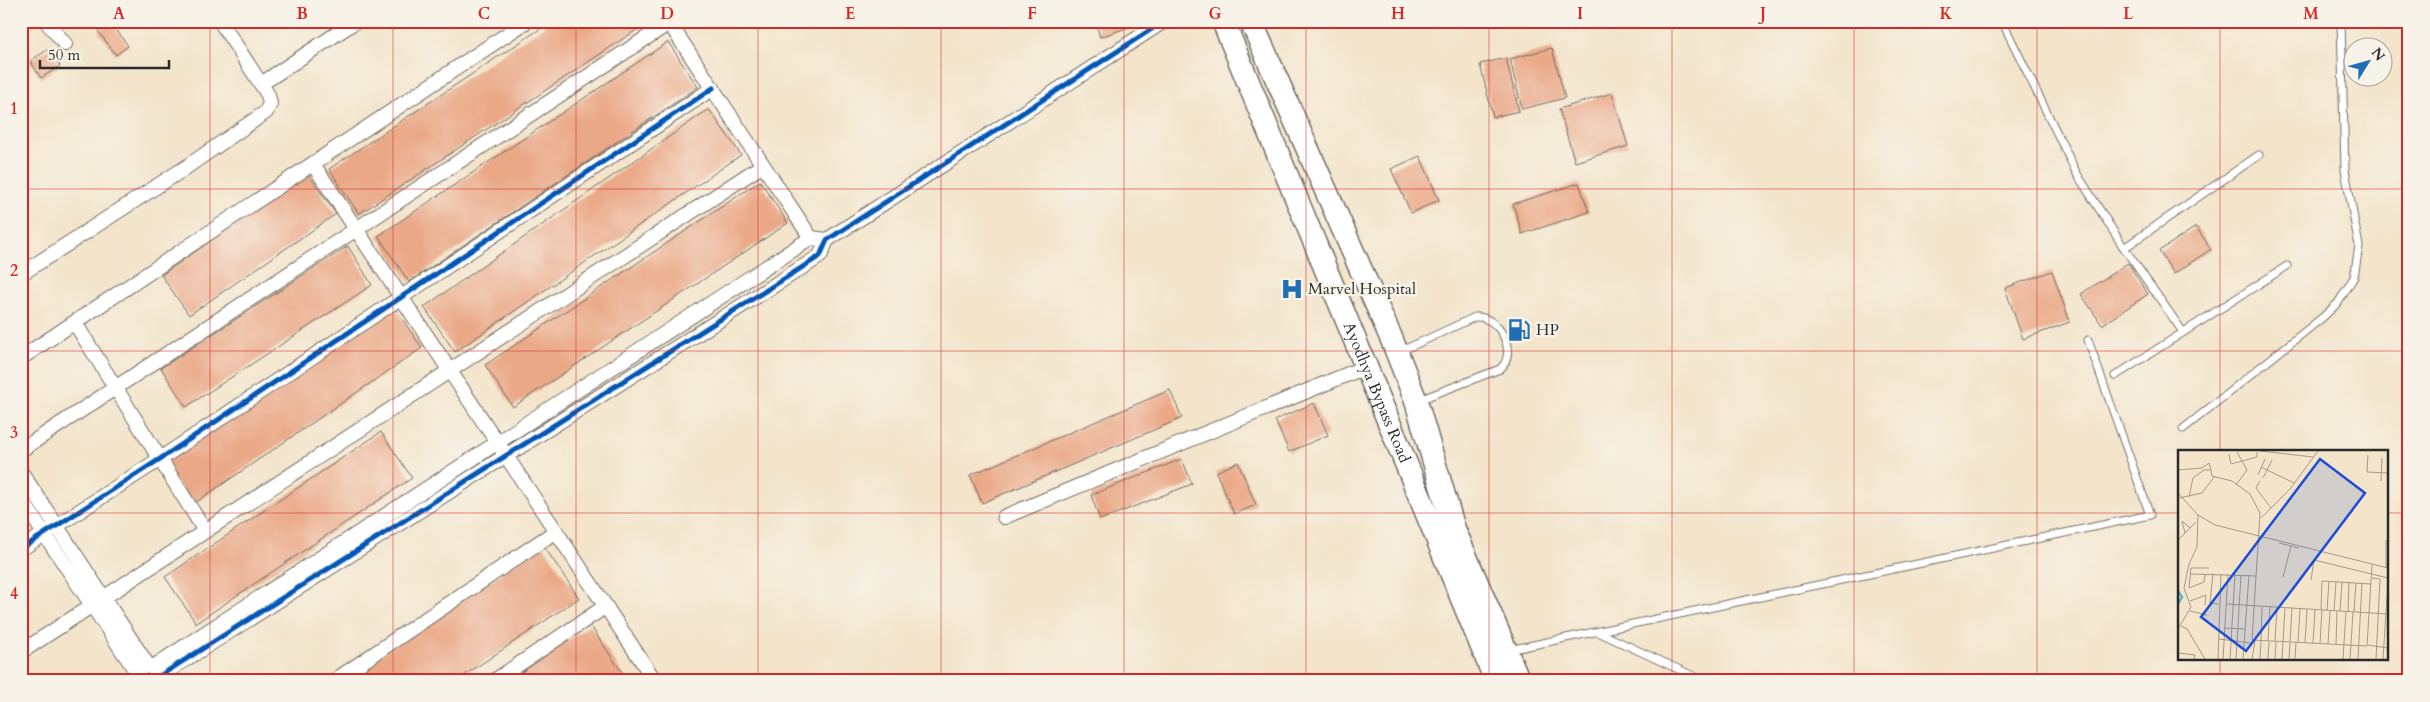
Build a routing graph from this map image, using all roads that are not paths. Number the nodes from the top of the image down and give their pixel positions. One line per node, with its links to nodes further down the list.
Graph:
1 (46, 21): 11 (street)
2 (220, 21): 12 (street)
3 (356, 21): 12 (street)
4 (527, 21): 15 (street)
5 (1223, 21): 29 (main road, Ayodhya Bypass Road)
6 (1251, 21): 27 (main road, Ayodhya Bypass Road)
7 (2002, 21): 20 (lane)
8 (2341, 21): 35 (lane)
9 (668, 22): 13 (street); 17 (street)
10 (1158, 23): 19 (street)
11 (64, 44)
12 (261, 84): 22 (street)
13 (713, 88): 16 (street); 23 (street)
14 (2259, 155): 20 (lane)
15 (312, 164): 17 (street); 24 (street)
16 (763, 165): 18 (street); 30 (street)
17 (356, 230): 23 (street); 32 (street)
18 (811, 238): 19 (street); 36 (street)
19 (827, 240): 38 (street)
20 (2124, 248): 25 (lane)
21 (2287, 266): 25 (lane)
22 (21, 274)
23 (400, 297): 30 (street); 39 (street)
24 (75, 322): 28 (street); 32 (street)
25 (2183, 332): 31 (lane)
26 (2088, 340): 51 (lane)
27 (1397, 353): 29 (main road); 33 (main road, Ayodhya Bypass Road); 33 (lane)
28 (21, 358)
29 (1365, 367): 34 (main road, Ayodhya Bypass Road); 42 (street)
30 (449, 370): 36 (street); 44 (street)
31 (2115, 376)
32 (116, 388): 37 (street); 39 (street)
33 (1416, 401): 34 (main road); 52 (main road, Ayodhya Bypass Road)
34 (1385, 414): 58 (main road, Ayodhya Bypass Road)
35 (2183, 429)
36 (496, 444): 38 (street); 54 (street)
37 (21, 450)
38 (505, 457): 45 (street); 54 (street)
39 (160, 459): 43 (street); 44 (street)
40 (21, 472): 43 (street)
41 (21, 499): 46 (street)
42 (1004, 517)
43 (57, 526): 46 (street); 48 (street)
44 (206, 531): 48 (street)
45 (556, 531): 50 (street); 56 (street)
46 (44, 534): 47 (street); 49 (street)
47 (21, 549)
48 (105, 597): 49 (street); 54 (street)
49 (92, 605): 53 (street); 54 (street)
50 (606, 606): 55 (street); 57 (street)
51 (1598, 632): 52 (lane); 60 (lane)
52 (1506, 651): 59 (main road, Ayodhya Bypass Road)
53 (21, 652)
54 (149, 676)
55 (652, 680)
56 (334, 681)
57 (494, 681)
58 (1496, 681)
59 (1519, 681)
60 (1704, 681)

